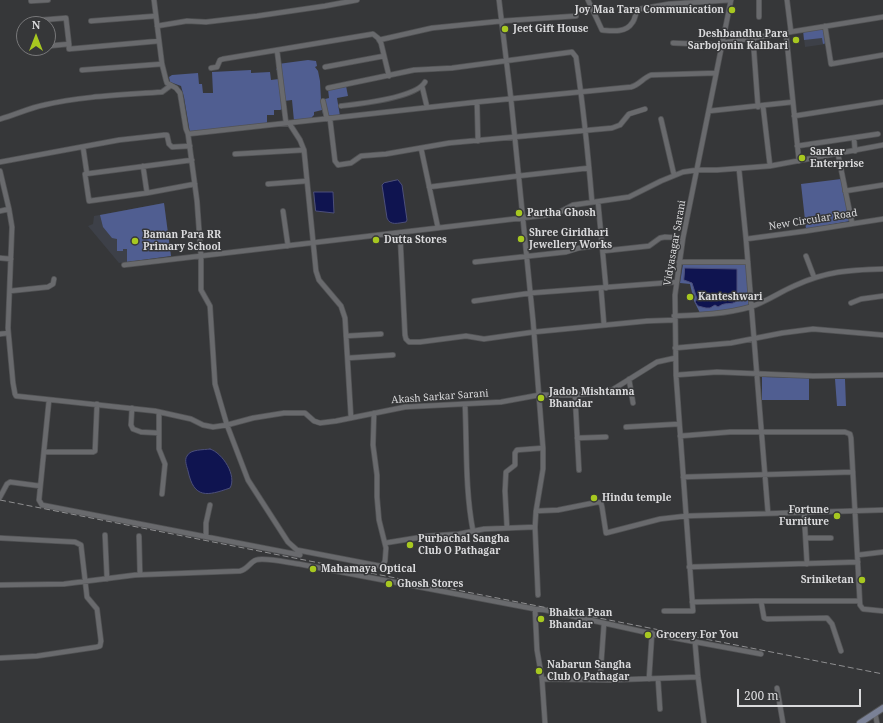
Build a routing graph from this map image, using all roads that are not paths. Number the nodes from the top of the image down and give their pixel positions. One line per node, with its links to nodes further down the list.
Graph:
1 (48, 0): 9 (street)
2 (154, 0): 11 (street)
3 (357, 0): 18 (street)
4 (499, 0): 17 (street)
5 (588, 0): 10 (street)
6 (731, 0): 10 (street); 26 (street, Vidyasagar Sarani)
7 (759, 0): 13 (street)
8 (787, 0): 20 (street)
9 (31, 1)
10 (668, 2)
11 (156, 16): 16 (street); 18 (street)
12 (576, 16): 17 (street)
13 (759, 17)
14 (883, 17): 19 (street)
15 (56, 19): 25 (street)
16 (91, 21)
17 (502, 21): 22 (street); 31 (street)
18 (157, 26): 23 (street)
19 (825, 26): 20 (street); 29 (street)
20 (788, 32): 21 (street); 44 (street)
21 (753, 38): 26 (street); 47 (street)
22 (379, 40): 28 (street); 30 (street)
23 (159, 41): 25 (street); 32 (street)
24 (673, 43): 26 (street)
25 (69, 44): 27 (street)
26 (722, 44): 36 (street, Vidyasagar Sarani)
27 (56, 45)
28 (277, 50): 34 (street); 55 (street)
29 (883, 55)
30 (384, 56): 33 (street); 37 (street)
31 (506, 61): 37 (street); 40 (street); 41 (street)
32 (162, 64): 35 (street); 38 (street)
33 (325, 67)
34 (211, 68)
35 (82, 70)
36 (716, 74): 40 (street); 50 (street, Vidyasagar Sarani)
37 (389, 76): 39 (street)
38 (170, 86): 52 (street); 57 (street)
39 (328, 88)
40 (582, 92): 41 (street); 56 (street)
41 (511, 99): 43 (street); 59 (street)
42 (323, 101): 53 (street)
43 (477, 102): 48 (street); 61 (street)
44 (793, 102): 47 (street); 51 (street)
45 (883, 102): 51 (street)
46 (341, 106): 48 (street)
47 (761, 106): 50 (street); 75 (street)
48 (427, 107): 53 (street)
49 (645, 109): 56 (street)
50 (709, 111): 78 (street, Vidyasagar Sarani)
51 (794, 116): 64 (street)
52 (0, 119)
53 (328, 119): 55 (street); 66 (street)
54 (661, 119): 81 (street)
55 (287, 123): 57 (street); 67 (street)
56 (586, 129): 59 (street); 76 (street)
57 (188, 134): 63 (street)
58 (878, 134): 60 (street)
59 (514, 137): 61 (street); 82 (street)
60 (854, 138): 64 (street); 68 (street)
61 (478, 141): 66 (street)
62 (883, 145): 68 (street)
63 (190, 146): 65 (street); 71 (street)
64 (797, 146): 72 (street)
65 (83, 147): 73 (street); 80 (street)
66 (421, 148): 87 (street)
67 (304, 150): 69 (street); 83 (street)
68 (855, 151): 70 (street)
69 (235, 154)
70 (838, 154): 72 (street); 89 (street)
71 (192, 160): 74 (street); 84 (street)
72 (799, 161): 75 (street)
73 (0, 162)
74 (143, 166): 80 (street); 90 (street)
75 (770, 166): 77 (street)
76 (589, 168): 82 (street); 91 (street)
77 (739, 169): 78 (street); 102 (street)
78 (697, 170): 81 (street); 101 (street, Vidyasagar Sarani)
79 (0, 171): 88 (street)
80 (87, 174): 90 (street)
81 (674, 175): 92 (street)
82 (518, 176): 87 (street); 96 (street)
83 (307, 181): 85 (street); 103 (street)
84 (195, 184): 90 (street); 106 (street)
85 (268, 184)
86 (883, 185): 89 (street)
87 (429, 187): 99 (street)
88 (2, 191): 93 (street)
89 (845, 191): 98 (street)
90 (147, 193)
91 (592, 202): 92 (street); 96 (street)
92 (598, 202): 105 (street)
93 (9, 209): 95 (street); 110 (street)
94 (283, 210): 104 (street)
95 (0, 211)
96 (522, 218): 99 (street); 108 (street)
97 (883, 218): 98 (street, New Circular Road)
98 (852, 223): 102 (street, New Circular Road)
99 (438, 228): 100 (street)
100 (400, 233): 103 (street); 128 (street)
101 (683, 238): 105 (street); 112 (street, Vidyasagar Sarani)
102 (746, 239): 113 (street)
103 (313, 243): 104 (street); 133 (street)
104 (288, 246): 106 (street)
105 (602, 248): 108 (street); 119 (street)
106 (201, 255): 114 (street); 154 (street)
107 (806, 256): 116 (street)
108 (527, 257): 111 (street); 121 (street)
109 (0, 258): 110 (street)
110 (11, 259): 120 (street)
111 (475, 262)
112 (679, 262): 113 (street); 118 (street, Vidyasagar Sarani)
113 (748, 262): 125 (street)
114 (124, 265)
115 (883, 268): 116 (street)
116 (814, 277): 125 (street)
117 (54, 279): 120 (street)
118 (676, 280): 119 (street); 126 (street, Vidyasagar Sarani)
119 (604, 288): 121 (street); 127 (street)
120 (10, 291): 129 (street)
121 (531, 293): 123 (street); 128 (street)
122 (883, 296): 124 (street)
123 (474, 301)
124 (851, 303)
125 (752, 307): 126 (street); 134 (street)
126 (674, 318): 127 (street); 135 (street, Vidyasagar Sarani)
127 (604, 325): 128 (street)
128 (534, 332): 144 (street)
129 (8, 333): 130 (street); 145 (street, Akash Sarkar Sarani)
130 (0, 334)
131 (381, 334): 133 (street)
132 (883, 335): 134 (street)
133 (346, 336): 137 (street)
134 (754, 339): 135 (street); 139 (street)
135 (675, 348): 138 (street, Vidyasagar Sarani)
136 (393, 355): 137 (street)
137 (348, 358): 152 (street)
138 (675, 358): 140 (street, Vidyasagar Sarani); 142 (street, Akash Sarkar Sarani)
139 (757, 374): 140 (street); 141 (street); 156 (street)
140 (676, 375): 153 (street, Vidyasagar Sarani)
141 (883, 375)
142 (629, 379): 143 (street, Akash Sarkar Sarani); 146 (street)
143 (575, 394): 144 (street, Akash Sarkar Sarani); 160 (street)
144 (539, 395): 148 (street, Akash Sarkar Sarani); 161 (street)
145 (49, 400): 147 (street, Akash Sarkar Sarani); 162 (street)
146 (632, 403)
147 (96, 404): 149 (street, Akash Sarkar Sarani); 162 (street)
148 (465, 404): 151 (street, Akash Sarkar Sarani); 179 (street)
149 (132, 408): 150 (street, Akash Sarkar Sarani); 157 (street)
150 (159, 412): 154 (street, Akash Sarkar Sarani); 157 (street)
151 (374, 413): 152 (street, Akash Sarkar Sarani); 186 (street)
152 (351, 418): 154 (street, Akash Sarkar Sarani)
153 (680, 424): 155 (street); 158 (street, Vidyasagar Sarani)
154 (226, 425): 188 (street)
155 (626, 427)
156 (761, 431): 158 (street); 164 (street); 165 (street)
157 (159, 433): 168 (street)
158 (680, 436): 166 (street, Vidyasagar Sarani)
159 (606, 437): 160 (street)
160 (577, 438): 163 (street)
161 (543, 448): 173 (street); 178 (street)
162 (44, 452): 167 (street)
163 (579, 470)
164 (853, 472): 165 (street); 171 (street)
165 (765, 474): 166 (street); 175 (street)
166 (683, 477): 176 (street, Vidyasagar Sarani)
167 (40, 486): 169 (street); 182 (street)
168 (162, 494)
169 (0, 497)
170 (210, 505): 182 (street)
171 (855, 510): 172 (street); 174 (street); 189 (street)
172 (883, 510)
173 (536, 511): 176 (street); 177 (street)
174 (804, 512): 175 (street); 184 (street)
175 (768, 513): 176 (street)
176 (686, 516): 193 (street, Vidyasagar Sarani)
177 (535, 527): 178 (street); 198 (street)
178 (507, 528): 179 (street)
179 (473, 531): 186 (street)
180 (105, 535): 195 (street)
181 (139, 536): 194 (street)
182 (206, 537): 188 (street)
183 (0, 538): 196 (street)
184 (806, 538): 185 (street); 192 (street)
185 (831, 538)
186 (386, 542): 188 (street)
187 (883, 552): 189 (street)
188 (300, 553): 191 (street)
189 (858, 555): 190 (street)
190 (858, 562): 192 (street); 200 (street)
191 (299, 564): 194 (street); 202 (street)
192 (807, 564): 193 (street)
193 (690, 567): 201 (street, Vidyasagar Sarani)
194 (140, 575): 195 (street)
195 (107, 579): 196 (street)
196 (86, 582): 197 (street); 210 (street)
197 (0, 585)
198 (538, 594)
199 (761, 601): 200 (street); 201 (street); 208 (street)
200 (860, 601): 204 (street)
201 (692, 602): 203 (street)
202 (535, 609): 205 (street); 212 (street)
203 (664, 611)
204 (883, 611)
205 (604, 623): 206 (street); 215 (street)
206 (652, 633): 207 (street); 213 (street)
207 (696, 642): 209 (street); 211 (street)
208 (841, 651)
209 (761, 654)
210 (0, 658)
211 (698, 677): 214 (street); 221 (street)
212 (542, 679): 215 (street); 220 (street)
213 (649, 679): 214 (street); 215 (street)
214 (658, 679): 218 (street)
215 (600, 680)
216 (777, 688): 222 (street)
217 (883, 708): 219 (street)
218 (660, 709)
219 (875, 713): 223 (street); 224 (street)
220 (545, 723)
221 (704, 723)
222 (783, 723)
223 (860, 723)
224 (877, 723)

